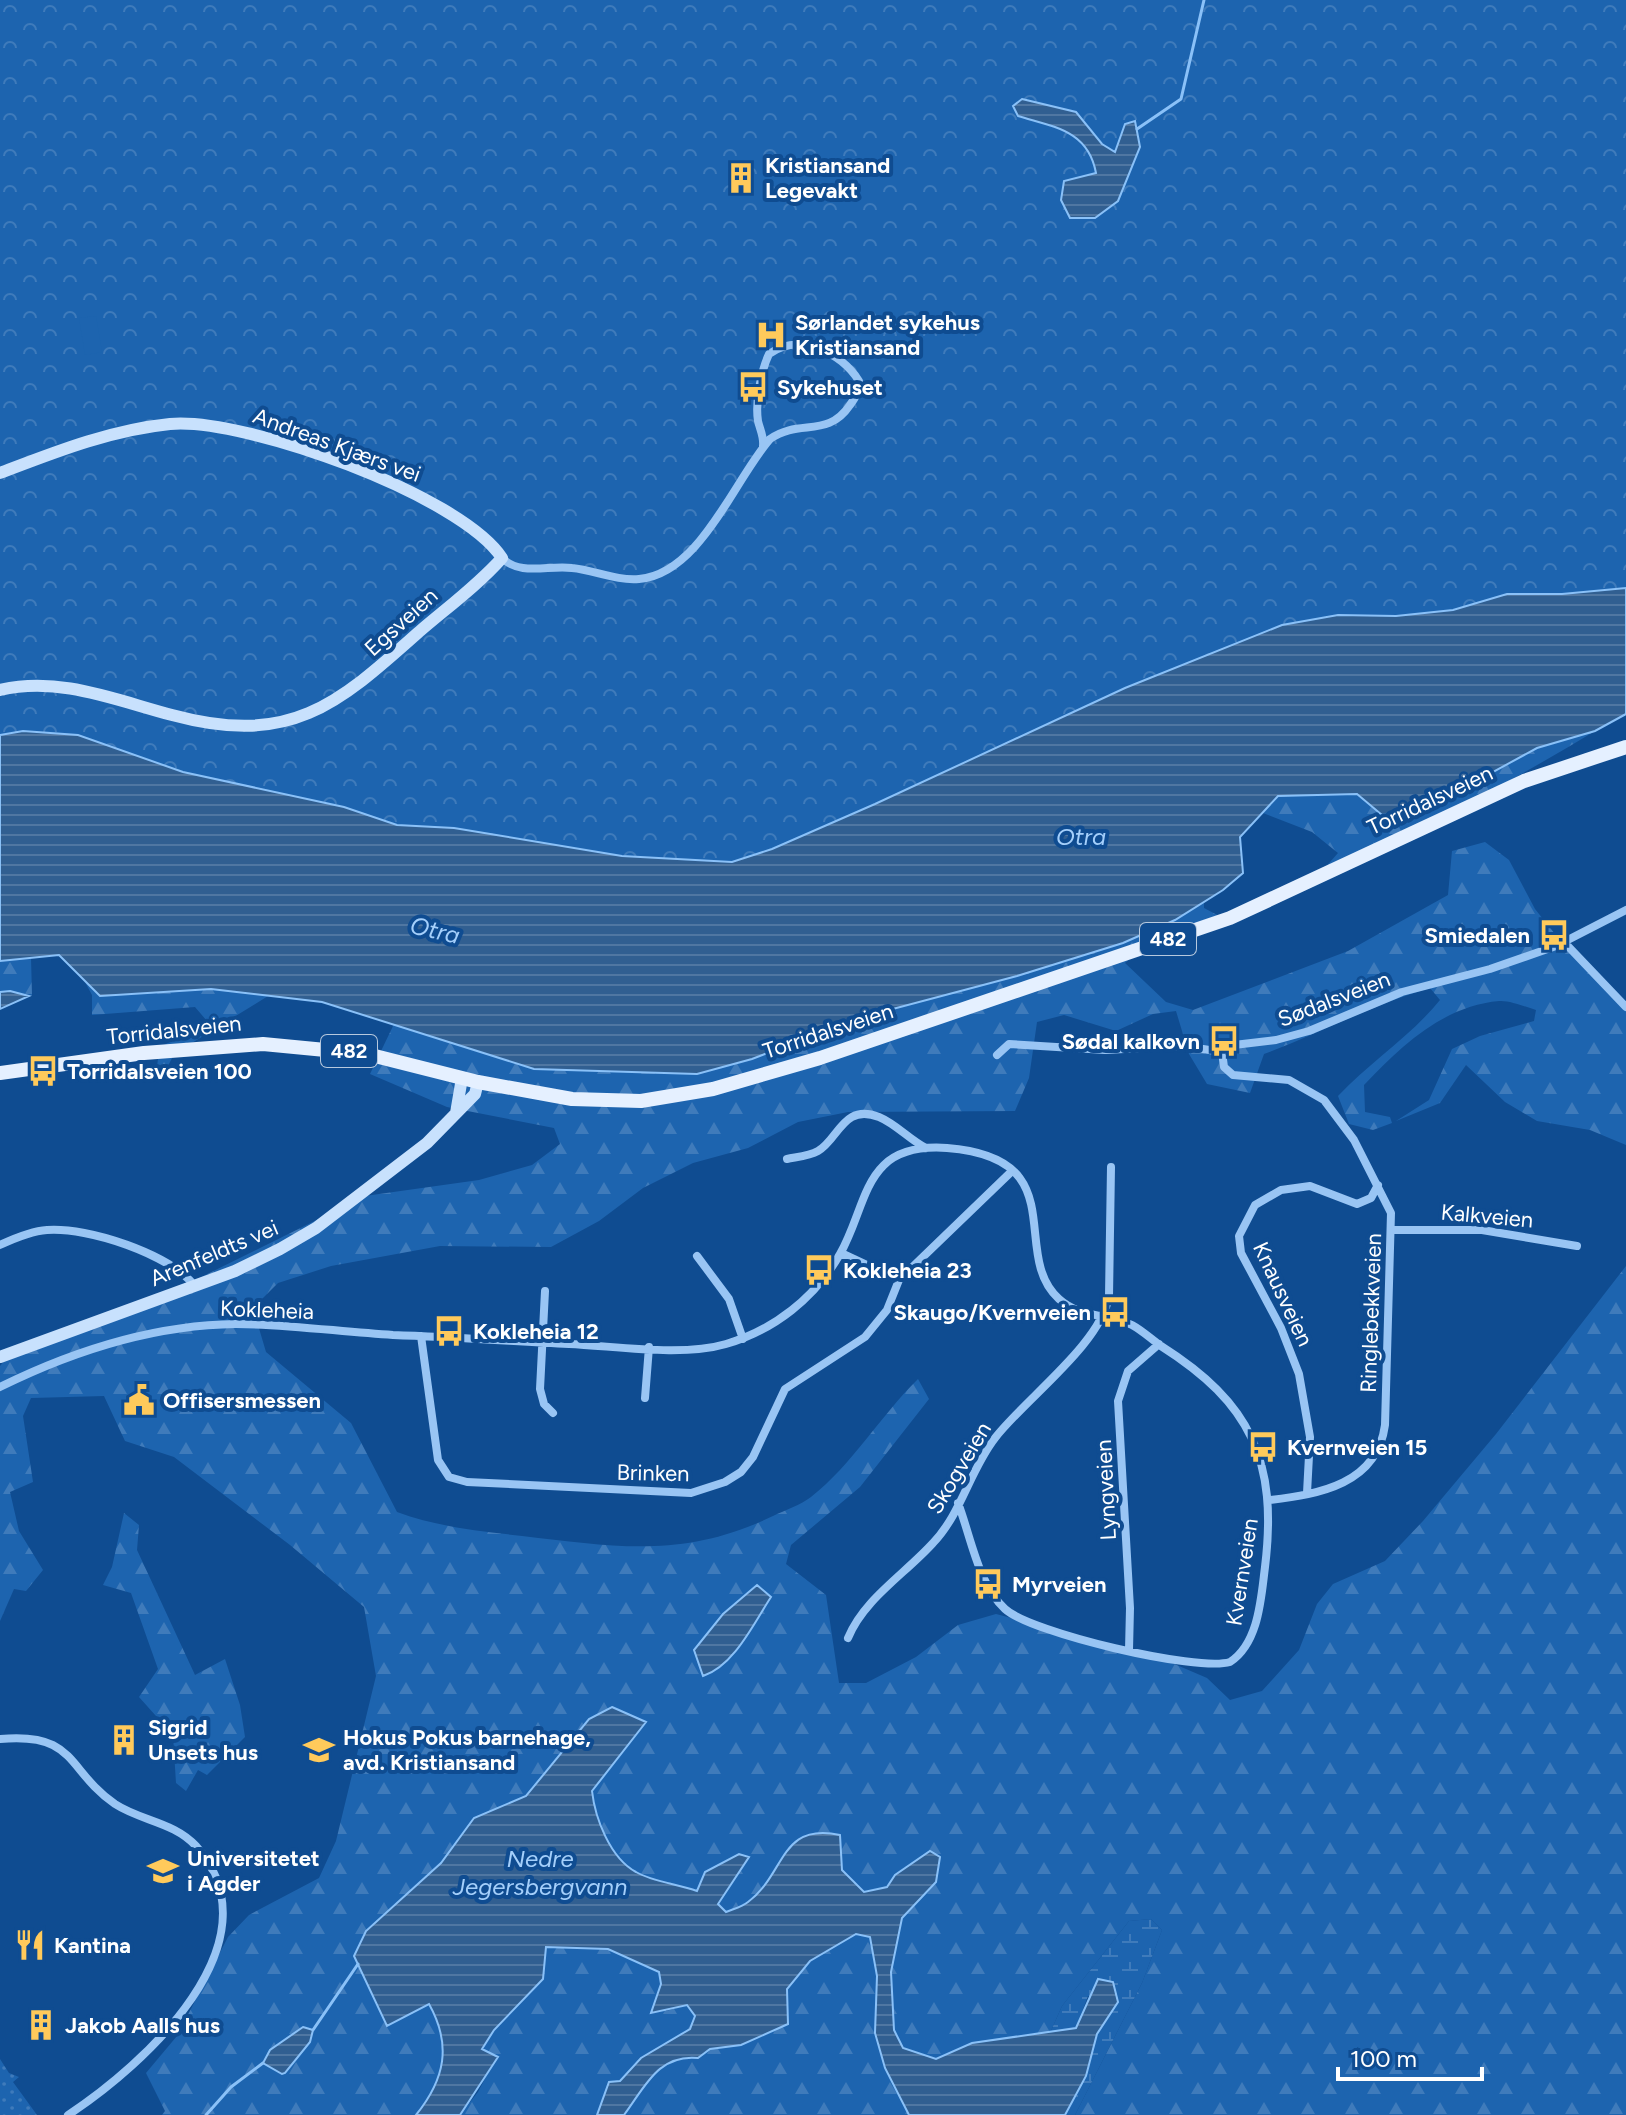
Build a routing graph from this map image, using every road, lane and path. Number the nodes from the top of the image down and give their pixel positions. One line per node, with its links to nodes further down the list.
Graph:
1 (763, 446): 1 (street); 3 (street)
2 (0, 473): 3 (street, Andreas Kjærs vei)
3 (502, 558): 4 (street, Egsveien)
4 (0, 690)
5 (1626, 747): 13 (main road, Torridalsveien / 482)
6 (1626, 910): 7 (street, Sødalsveien)
7 (1564, 942): 8 (street); 9 (street, Sødalsveien)
8 (1626, 1007)
9 (1222, 1052): 10 (street, Sødalsveien); 19 (street, Ringlebekkveien)
10 (997, 1055)
11 (0, 1073): 12 (main road, Torridalsveien / 482)
12 (462, 1078): 13 (main road, Torridalsveien / 482); 14 (street)
13 (478, 1082): 14 (street, Arenfeldts vei)
14 (456, 1113): 26 (street, Arenfeldts vei)
15 (927, 1149): 16 (street, Kokleheia); 18 (street, Kokleheia); 23 (street, Kokleheia)
16 (787, 1159)
17 (1111, 1167): 28 (street)
18 (1011, 1172): 25 (street, Brinken); 28 (street, Kokleheia)
19 (1378, 1185): 20 (street, Ringlebekkveien); 38 (street, Knausveien)
20 (1392, 1230): 22 (street, Kalkveien); 38 (street, Ringlebekkveien)
21 (0, 1245): 26 (street)
22 (1577, 1246)
23 (841, 1253): 25 (street); 30 (street, Kokleheia)
24 (697, 1256): 30 (street)
25 (899, 1280): 29 (street, Brinken)
26 (195, 1286): 34 (street, Arenfeldts vei)
27 (545, 1291): 31 (street)
28 (1103, 1317): 32 (street, Kvernveien); 40 (street, Skogveien)
29 (421, 1336): 31 (street, Kokleheia); 35 (street, Kokleheia)
30 (743, 1339): 33 (street, Kokleheia)
31 (542, 1342): 33 (street, Kokleheia); 37 (street)
32 (1159, 1344): 39 (street, Kvernveien); 42 (street, Lyngveien)
33 (649, 1347): 36 (street)
34 (0, 1357)
35 (0, 1387)
36 (645, 1398)
37 (553, 1413)
38 (1307, 1493): 39 (street, Ringlebekkveien)
39 (1270, 1500): 42 (street, Kvernveien)
40 (958, 1503): 41 (street, Skogveien); 42 (street)
41 (848, 1638)
42 (1129, 1650)
43 (0, 1739): 44 (street)
44 (68, 2115)

